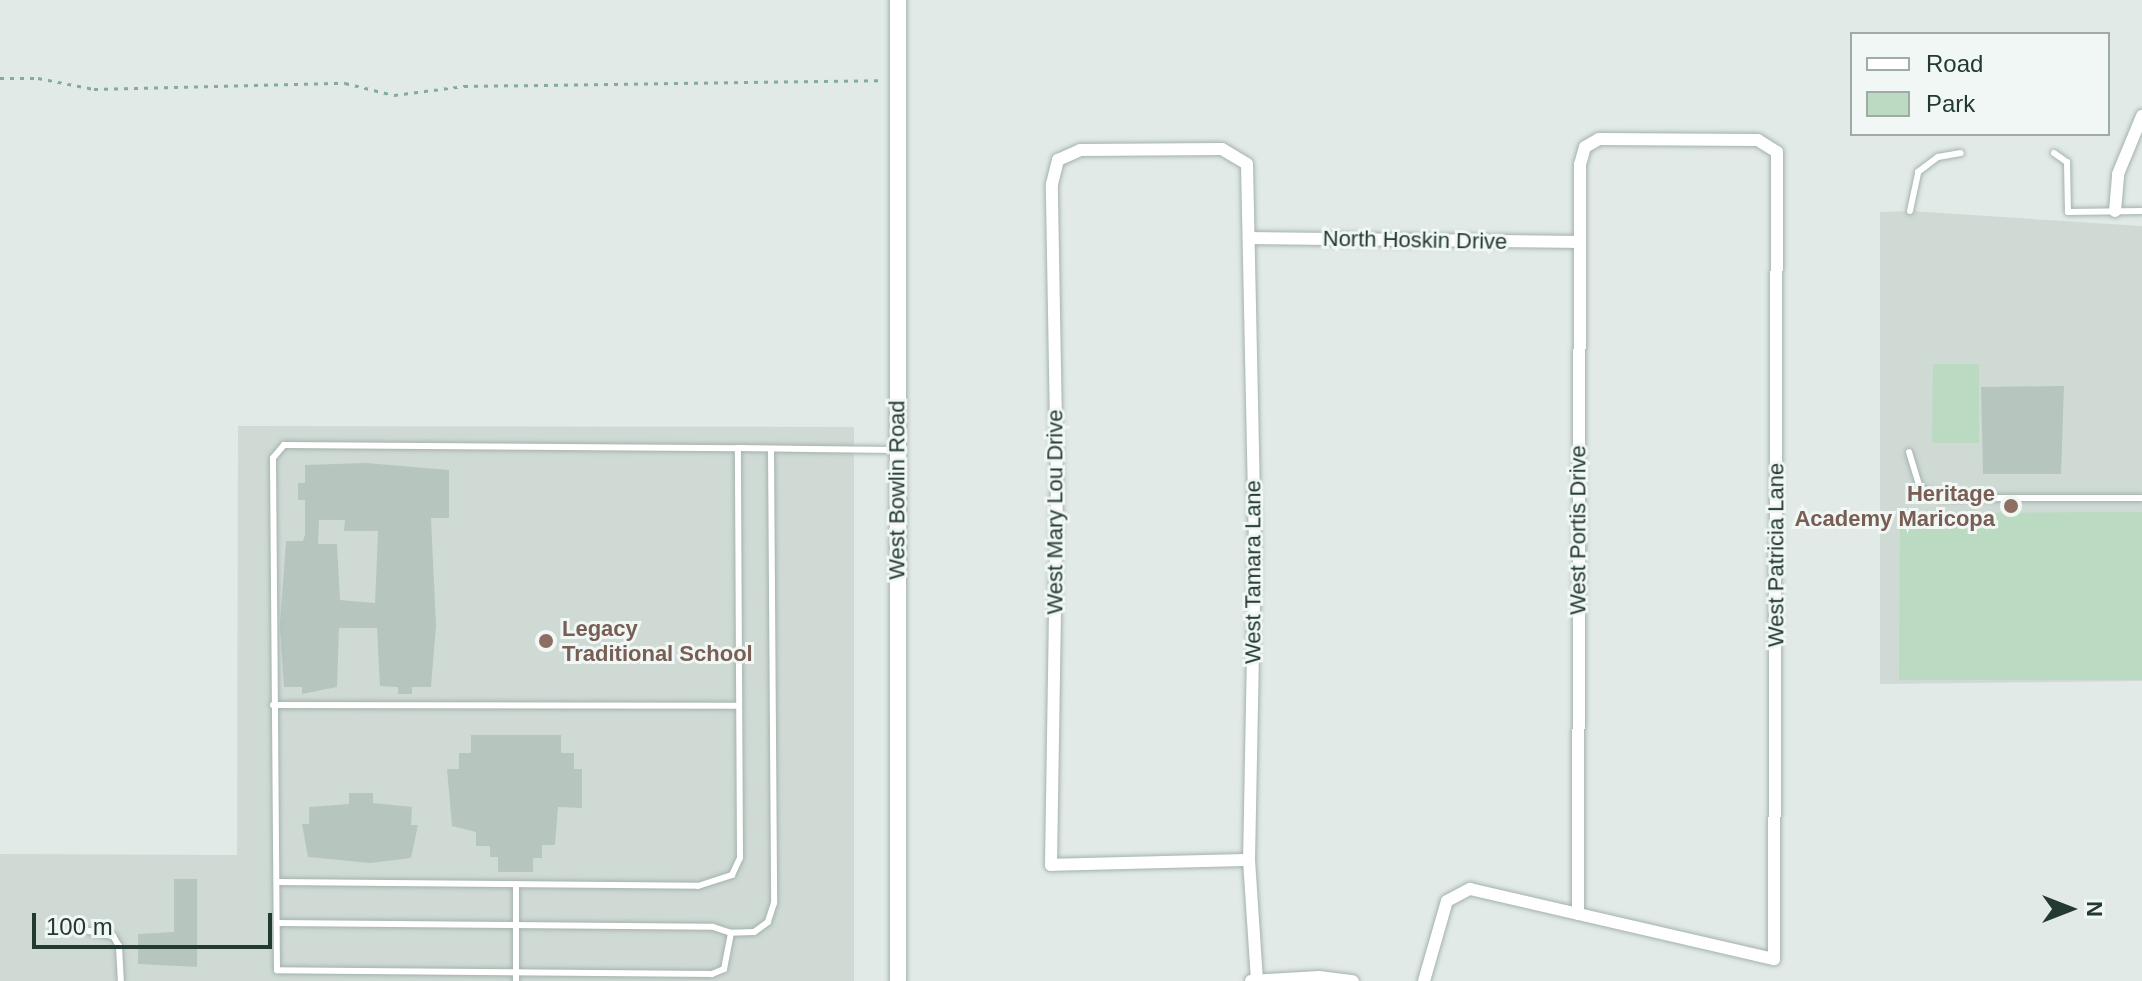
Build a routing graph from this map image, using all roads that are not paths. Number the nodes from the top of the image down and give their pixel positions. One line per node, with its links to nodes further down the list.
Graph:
1 (898, 0): 14 (street, West Bowlin Road)
2 (2142, 116): 8 (street)
3 (1585, 147): 11 (street, West Portis Drive); 22 (street, West Patricia Lane)
4 (1961, 153): 7 (lane)
5 (2054, 153): 8 (lane)
6 (1247, 164): 10 (street, West Tamara Lane); 19 (street, West Mary Lou Drive)
7 (1910, 211)
8 (2115, 211): 9 (lane)
9 (2142, 211)
10 (1252, 238): 11 (street, North Hoskin Drive); 19 (street, West Tamara Lane)
11 (1577, 242): 22 (street, West Portis Drive)
12 (738, 448): 13 (lane); 17 (lane); 18 (lane)
13 (771, 449): 14 (lane); 26 (lane)
14 (896, 450): 32 (street, West Bowlin Road)
15 (1909, 452): 16 (lane)
16 (2142, 498)
17 (273, 705): 18 (lane); 20 (lane)
18 (738, 706): 21 (lane)
19 (1249, 860): 29 (street, West Tamara Lane)
20 (278, 882): 21 (lane); 23 (lane)
21 (516, 884): 24 (lane)
22 (1578, 914): 34 (street)
23 (277, 923): 24 (lane); 27 (lane)
24 (515, 926): 26 (lane); 28 (lane)
25 (89, 931): 30 (lane)
26 (731, 933): 28 (lane)
27 (277, 970): 28 (lane); 31 (lane)
28 (516, 977)
29 (1254, 980): 33 (street)
30 (121, 981)
31 (277, 981)
32 (898, 981)
33 (1353, 981)
34 (1424, 981)

